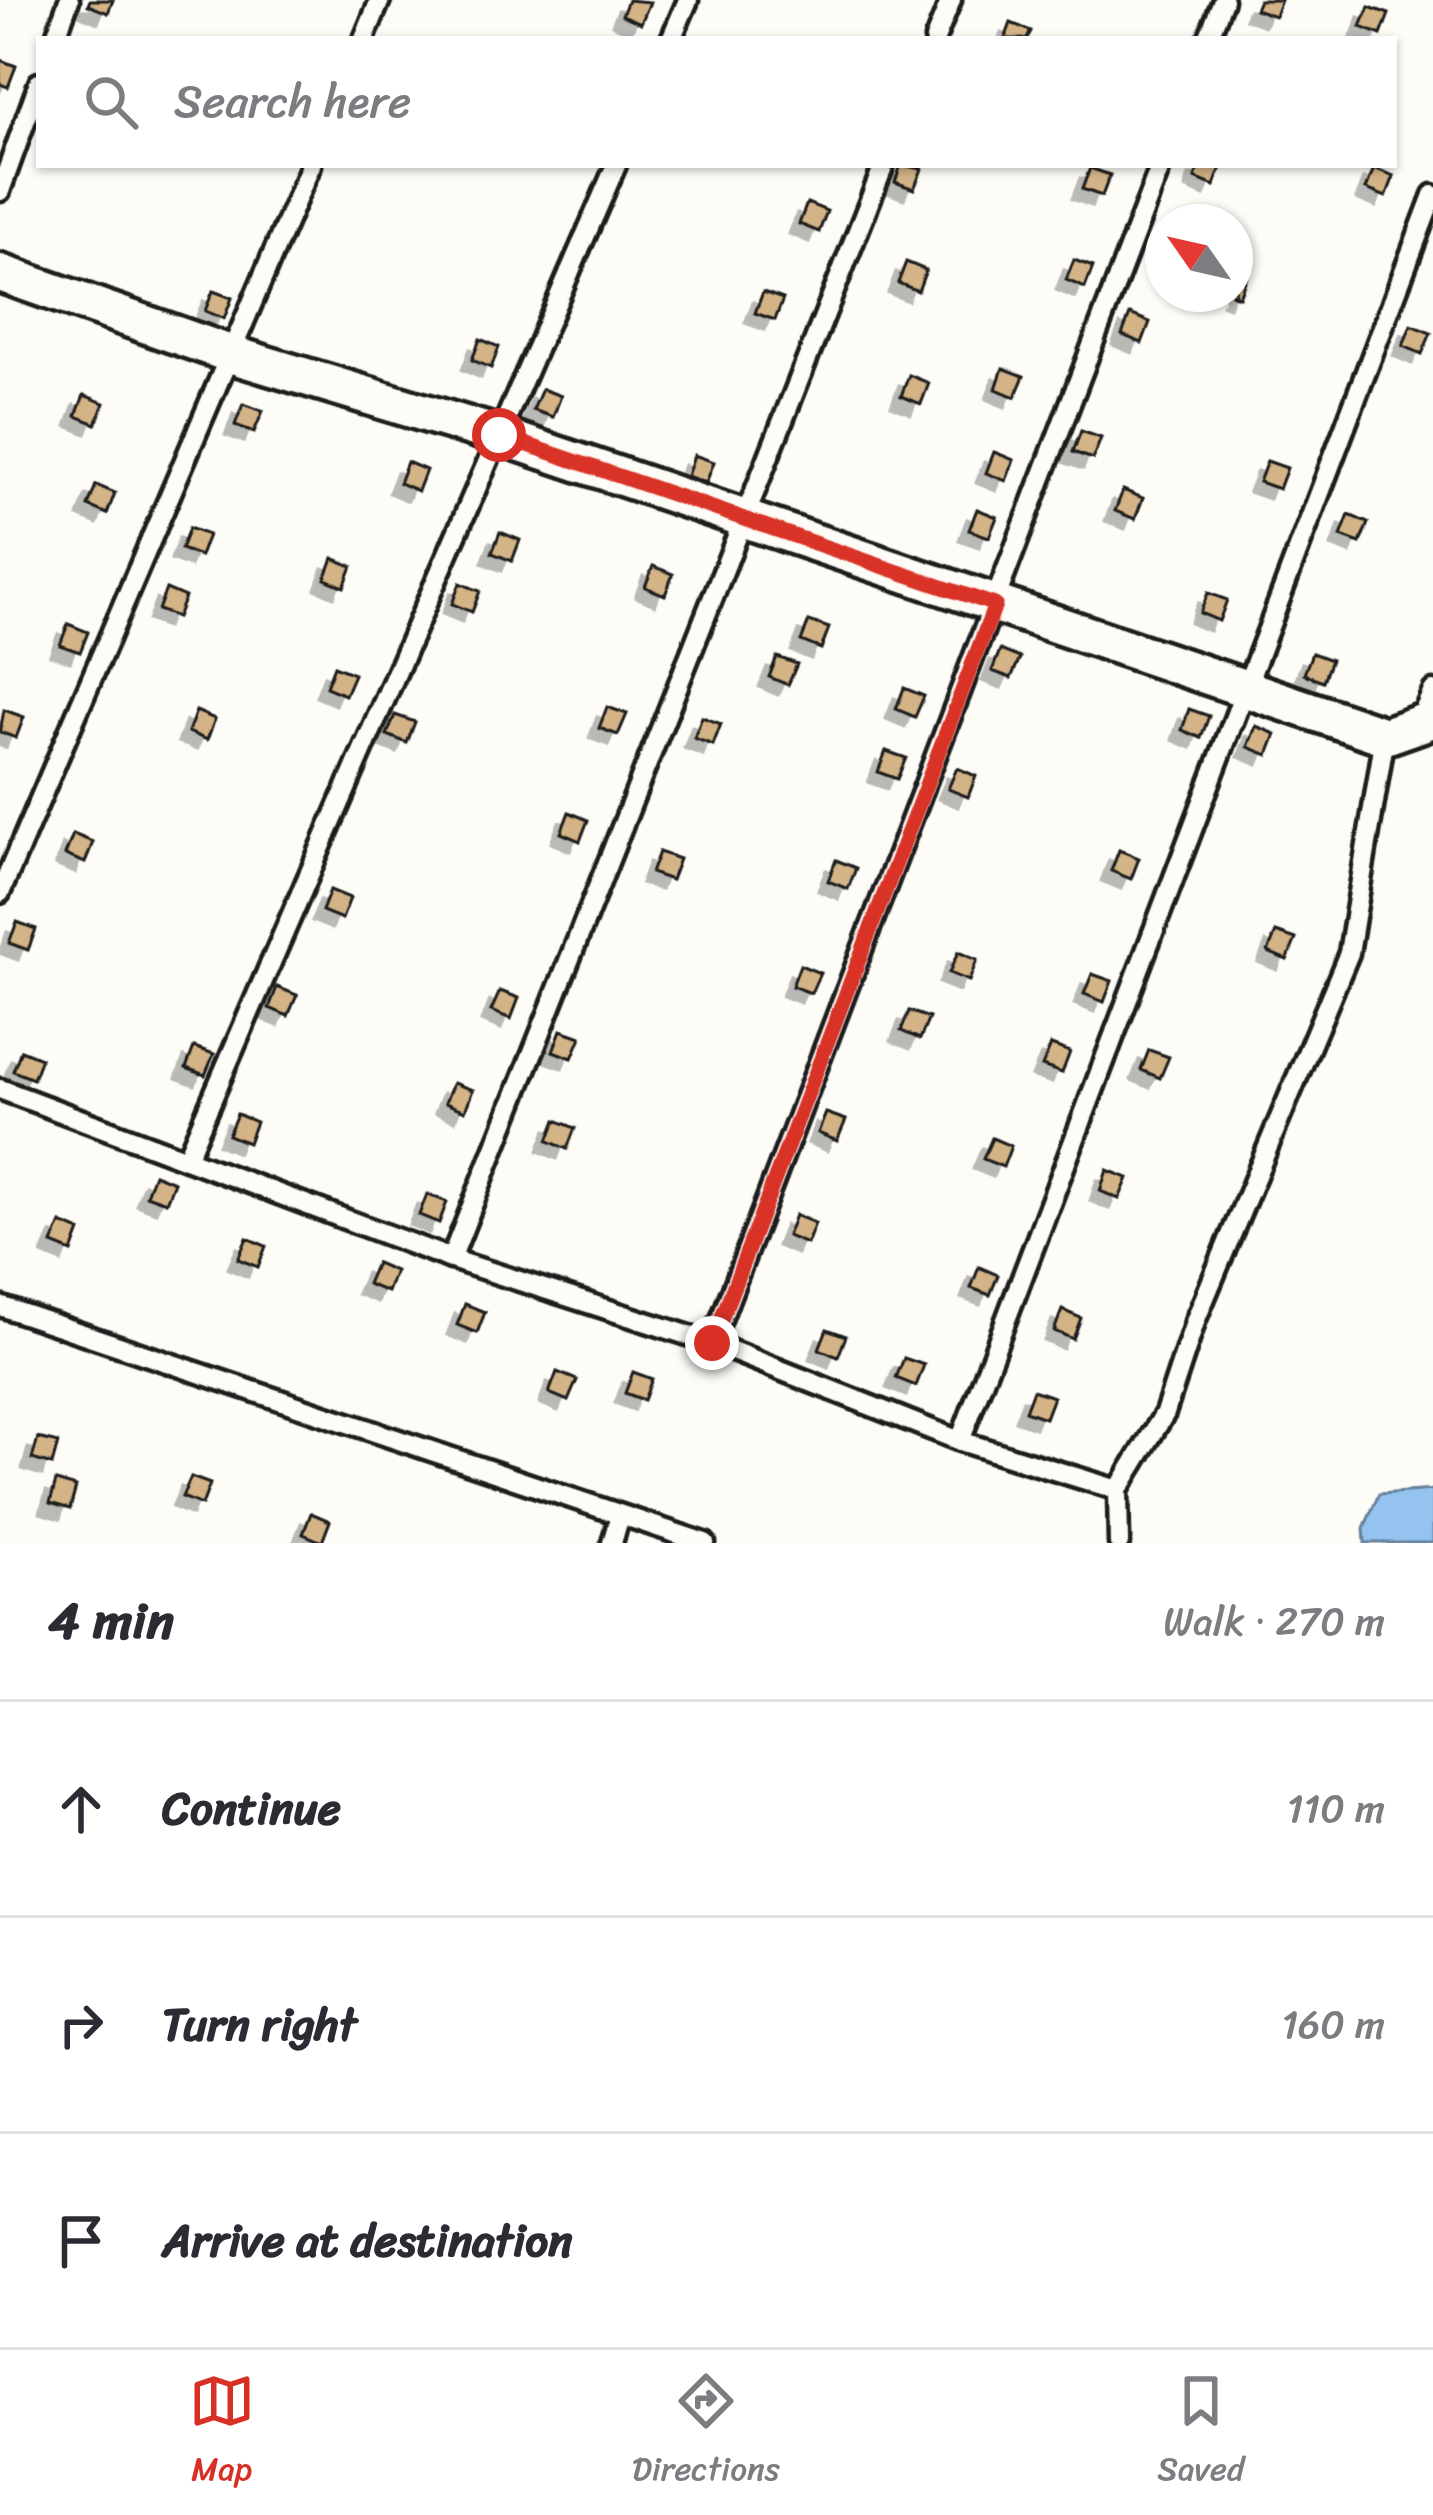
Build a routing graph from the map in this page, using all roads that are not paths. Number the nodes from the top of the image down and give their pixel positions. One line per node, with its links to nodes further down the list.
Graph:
1 (69, 0): 6 (lane)
2 (380, 0): 7 (lane)
3 (688, 0): 8 (lane)
4 (951, 0): 9 (lane)
5 (1223, 0): 10 (lane)
6 (56, 36)
7 (365, 36)
8 (672, 36)
9 (936, 36)
10 (1209, 36)
11 (36, 91): 16 (lane)
12 (310, 168): 19 (lane)
13 (615, 168): 20 (lane)
14 (883, 168): 21 (lane)
15 (1160, 168): 22 (lane)
16 (0, 191)
17 (1433, 195): 23 (lane)
18 (0, 273): 19 (street)
19 (232, 355): 20 (street); 26 (lane)
20 (499, 435): 21 (street); 28 (lane)
21 (742, 517): 22 (street); 29 (lane)
22 (995, 605): 23 (street); 31 (lane)
23 (1247, 691): 25 (street); 32 (lane)
24 (1433, 691): 25 (lane)
25 (1412, 726): 33 (lane)
26 (0, 893)
27 (0, 1089): 28 (lane)
28 (186, 1159): 29 (lane)
29 (451, 1259): 31 (lane)
30 (0, 1306): 34 (lane)
31 (712, 1343): 32 (lane)
32 (960, 1441): 33 (lane)
33 (1118, 1490): 37 (lane)
34 (620, 1515): 35 (lane); 36 (lane)
35 (612, 1543)
36 (705, 1543)
37 (1119, 1543)

